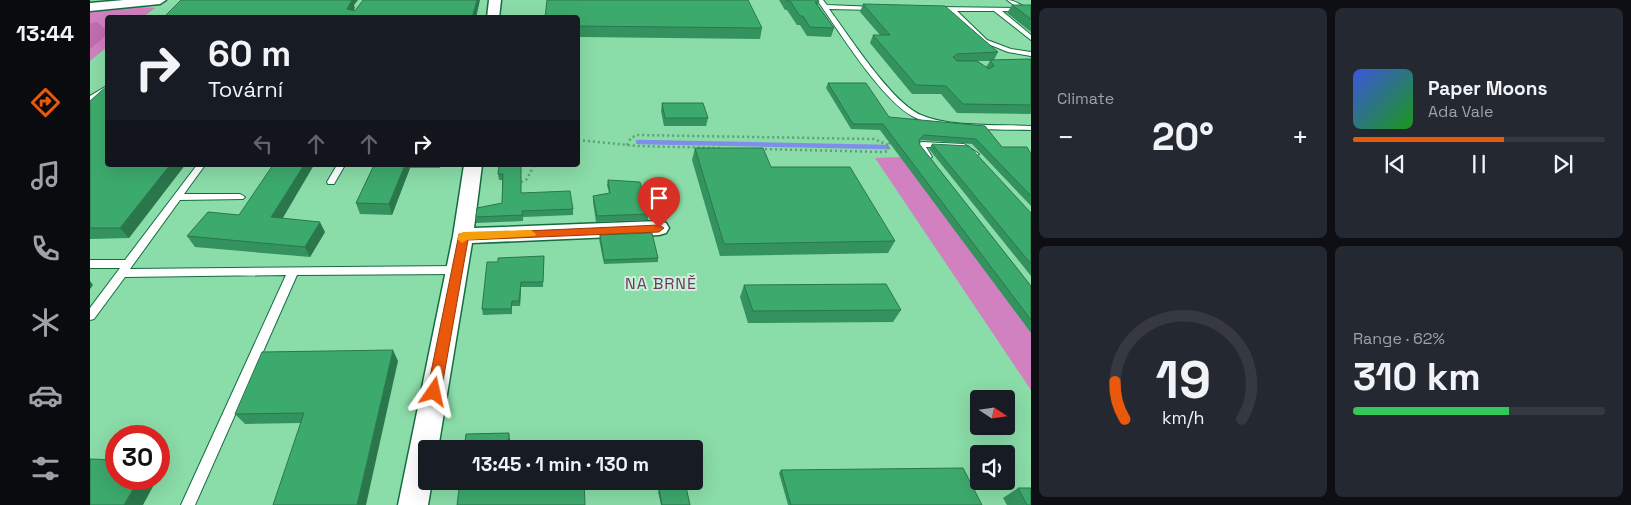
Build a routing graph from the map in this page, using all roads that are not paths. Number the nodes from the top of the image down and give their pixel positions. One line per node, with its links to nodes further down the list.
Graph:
1 (495, 0): 12 (street)
2 (820, 0): 6 (lane)
3 (1010, 0): 11 (lane)
4 (153, 1): 5 (street)
5 (90, 6)
6 (825, 7): 7 (lane); 17 (lane)
7 (884, 8)
8 (932, 9): 9 (lane)
9 (952, 9): 10 (lane); 14 (lane)
10 (995, 9): 11 (lane); 13 (lane)
11 (1028, 10)
12 (493, 15)
13 (1031, 38)
14 (1031, 54)
15 (105, 91): 16 (lane)
16 (90, 99)
17 (1031, 128)
18 (982, 161): 19 (lane)
19 (933, 163)
20 (200, 167): 24 (lane)
21 (340, 167): 23 (lane)
22 (474, 167): 27 (street)
23 (331, 182)
24 (177, 197): 25 (lane); 29 (lane)
25 (240, 197)
26 (659, 228): 27 (street)
27 (463, 236): 30 (street)
28 (90, 264): 29 (lane)
29 (128, 264): 32 (lane)
30 (457, 270): 31 (lane); 35 (street)
31 (292, 272): 32 (lane); 34 (lane)
32 (121, 273): 33 (lane)
33 (90, 316)
34 (188, 505)
35 (413, 505)

